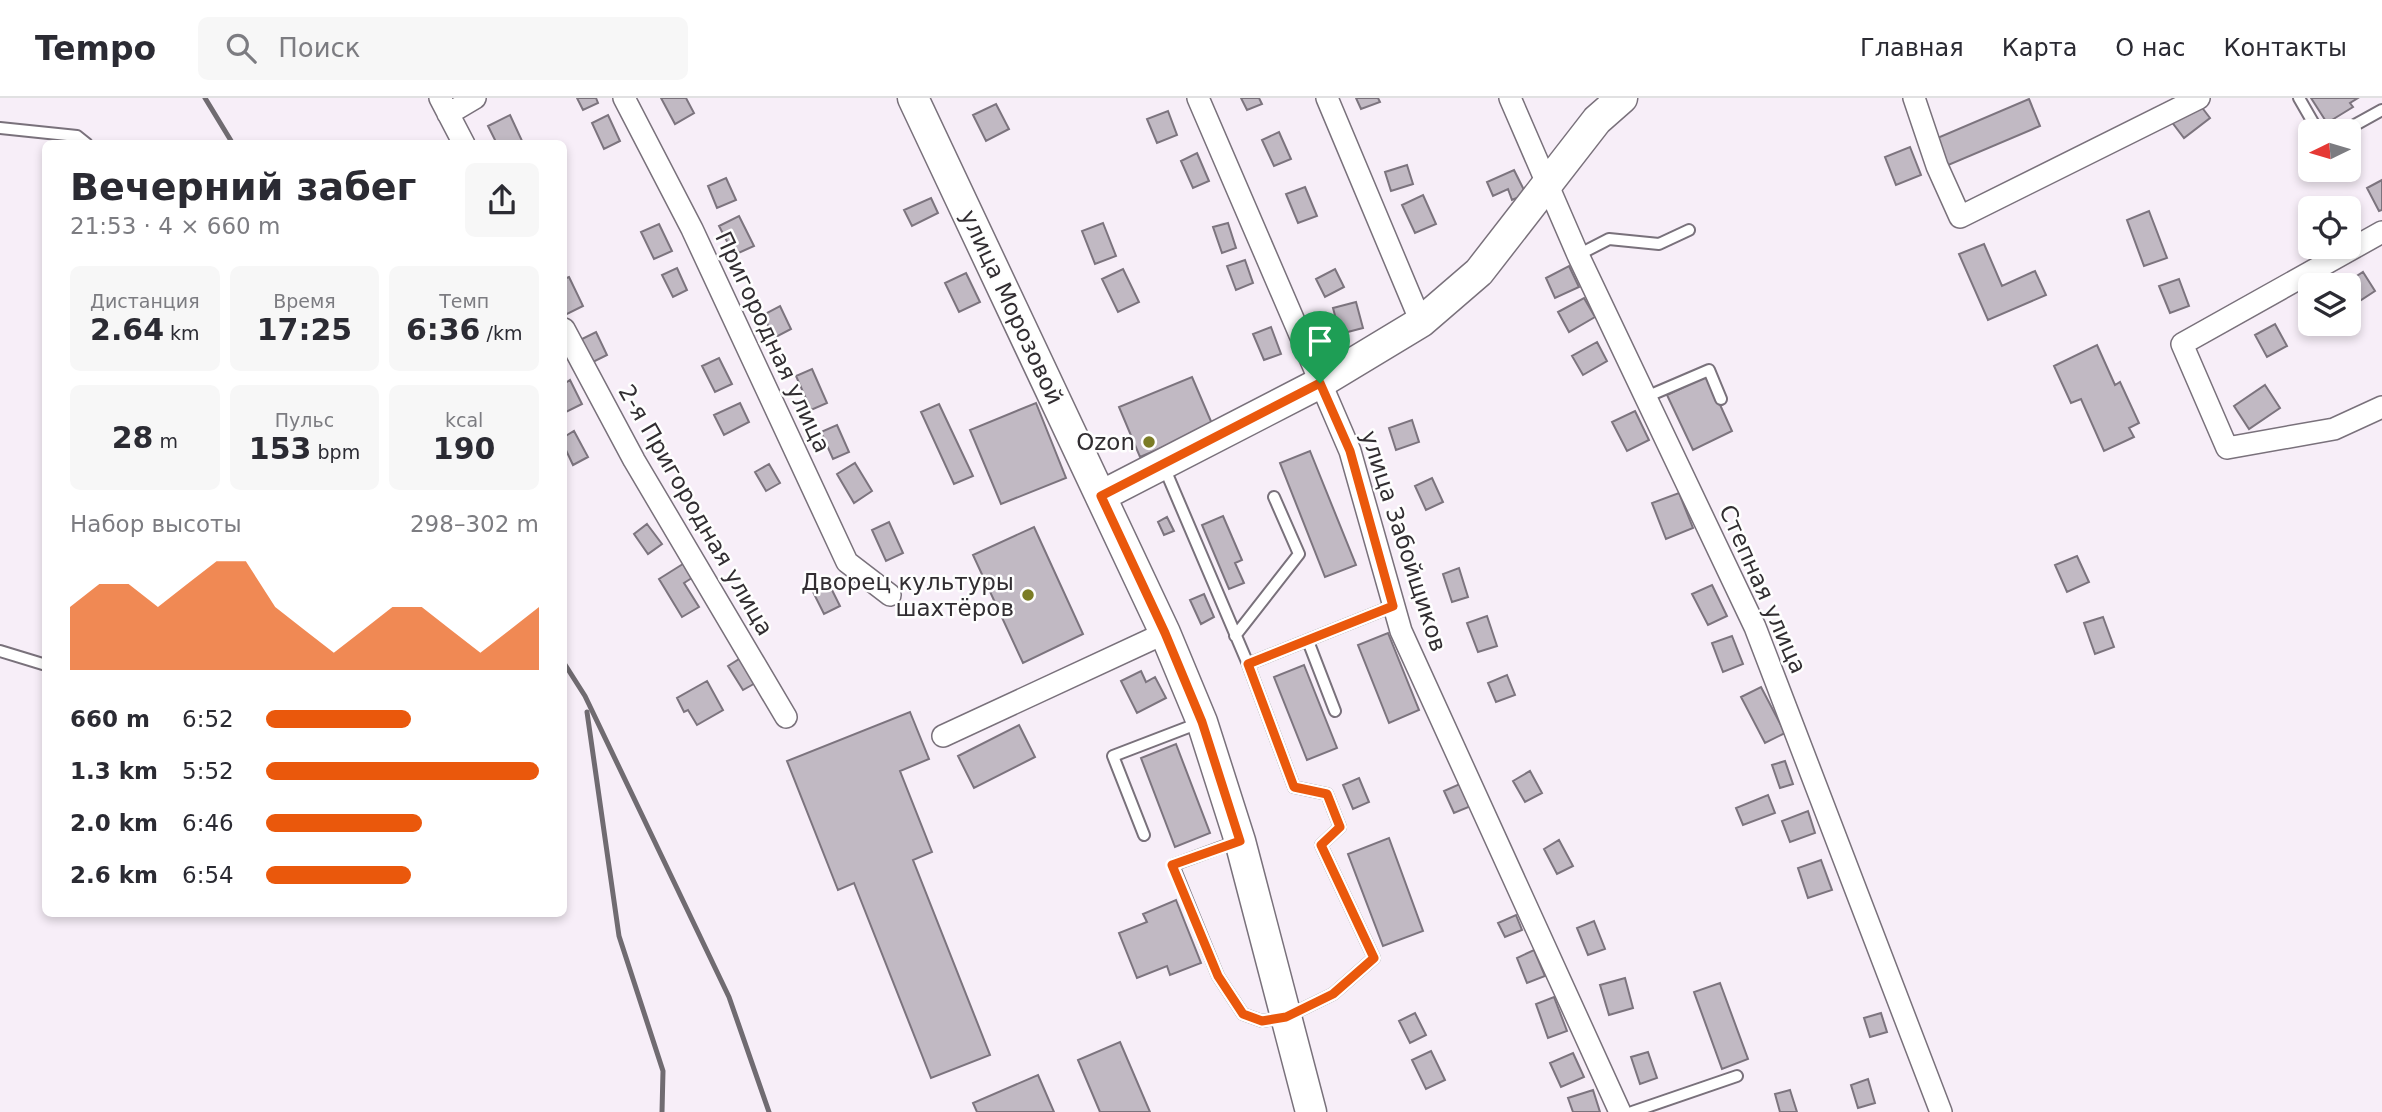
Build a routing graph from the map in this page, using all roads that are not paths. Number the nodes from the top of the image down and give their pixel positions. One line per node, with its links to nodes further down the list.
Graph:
1 (475, 98): 11 (street)
2 (624, 98): 31 (street, Пригородная улица)
3 (913, 98): 29 (main road, улица Морозовой)
4 (1198, 98): 24 (street, улица Забойщиков)
5 (1326, 98): 22 (street)
6 (1510, 98): 18 (street, Степная улица)
7 (1622, 98): 18 (main road)
8 (1914, 98): 9 (street)
9 (2199, 98)
10 (2299, 98): 13 (lane)
11 (444, 106): 17 (street)
12 (2382, 110): 14 (lane)
13 (2311, 119)
14 (2361, 122)
15 (0, 128): 16 (lane)
16 (82, 140)
17 (462, 140)
18 (1546, 183): 21 (street, Степная улица); 22 (main road)
19 (1689, 230): 21 (lane)
20 (2382, 232): 27 (street)
21 (1578, 255): 25 (street, Степная улица)
22 (1421, 322): 24 (main road)
23 (567, 335): 40 (street, 2-я Пригородная улица)
24 (1320, 383): 28 (main road); 32 (street, улица Забойщиков)
25 (1646, 397): 26 (lane); 50 (street, Степная улица)
26 (1721, 399)
27 (2382, 407)
28 (1163, 464): 29 (main road); 34 (lane)
29 (1101, 496): 33 (main road, улица Морозовой)
30 (1274, 497): 34 (lane)
31 (890, 595)
32 (1393, 606): 35 (lane); 48 (street, улица Забойщиков)
33 (1165, 633): 41 (main road, улица Морозовой); 42 (street)
34 (1235, 636): 38 (lane)
35 (1308, 640): 38 (lane); 39 (lane)
36 (0, 651): 37 (lane)
37 (42, 664)
38 (1248, 664): 45 (lane)
39 (1335, 711)
40 (786, 717)
41 (1202, 722): 43 (lane); 44 (main road, улица Морозовой)
42 (943, 736)
43 (1144, 835)
44 (1240, 841): 45 (main road, улица Морозовой); 45 (lane)
45 (1286, 1017): 47 (main road, улица Морозовой)
46 (1737, 1076): 49 (lane)
47 (1311, 1112)
48 (1620, 1112)
49 (1632, 1112)
50 (1941, 1112)

